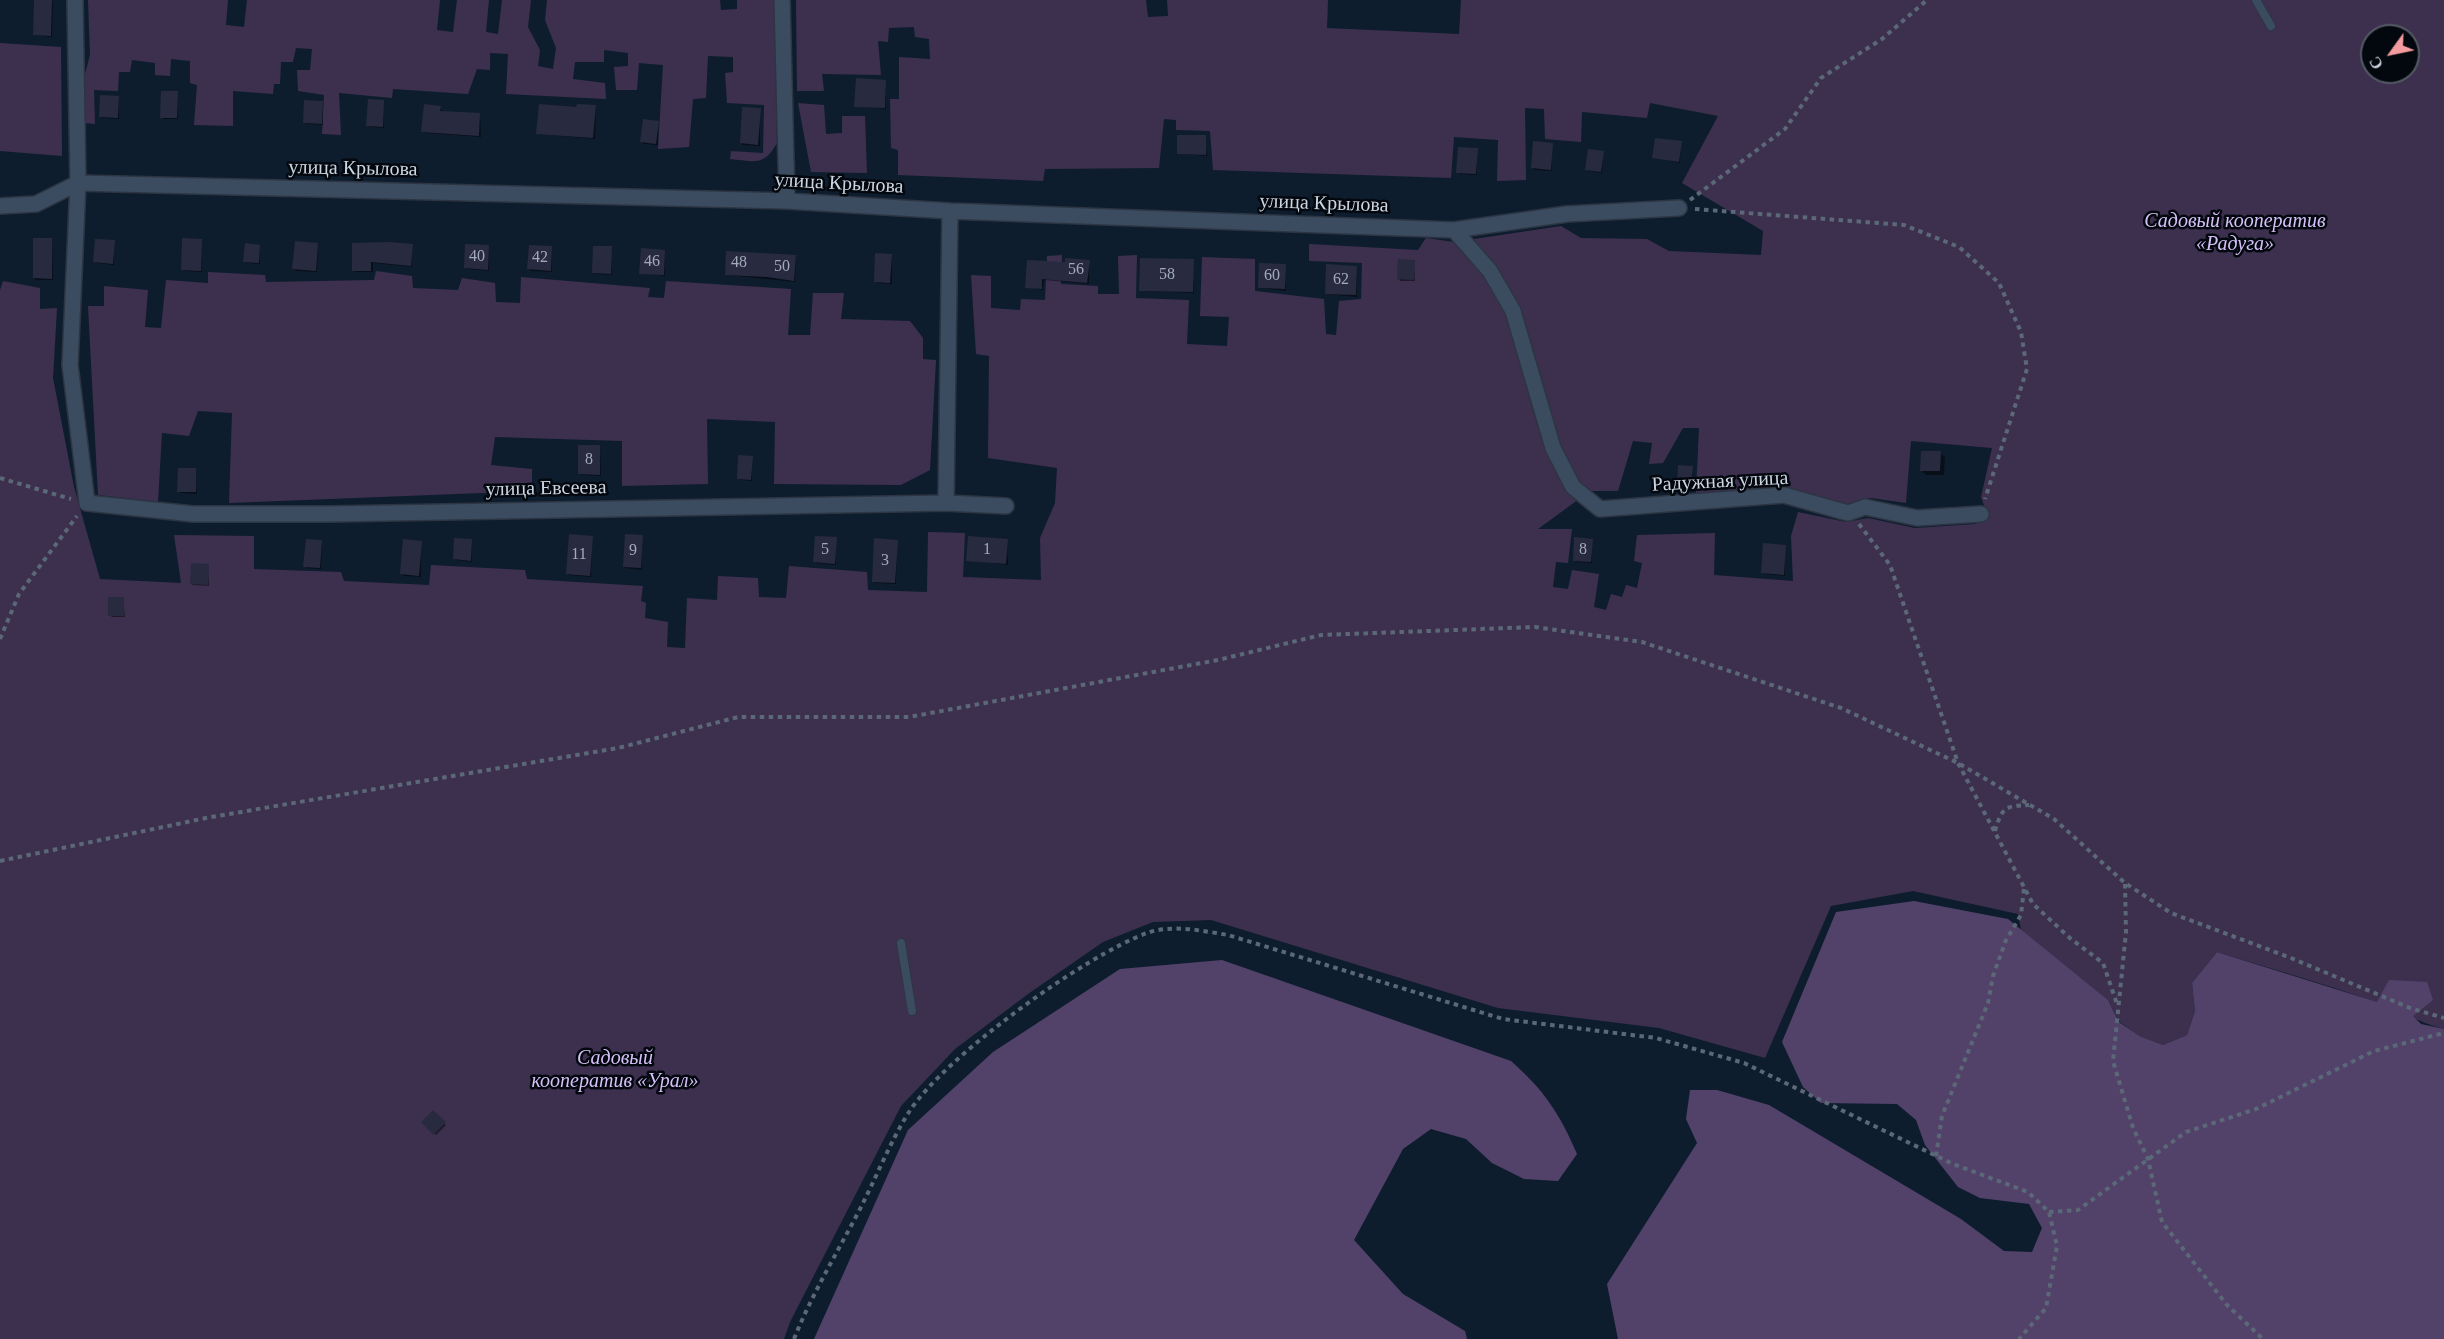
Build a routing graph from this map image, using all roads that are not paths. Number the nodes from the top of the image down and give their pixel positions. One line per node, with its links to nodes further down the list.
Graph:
1 (75, 0): 5 (street)
2 (782, 0): 6 (street)
3 (2256, 0): 4 (lane)
4 (2271, 26)
5 (78, 183): 6 (street, улица Крылова); 7 (street, улица Крылова); 11 (street, улица Евсеева)
6 (787, 201): 9 (street, улица Крылова)
7 (0, 206)
8 (1679, 208): 10 (street, улица Крылова)
9 (950, 211): 10 (street, улица Крылова); 11 (street)
10 (1454, 230): 13 (street, Радужная улица)
11 (946, 503): 12 (street, улица Евсеева)
12 (1006, 506)
13 (1981, 514)
14 (901, 943): 15 (lane)
15 (912, 1011)

